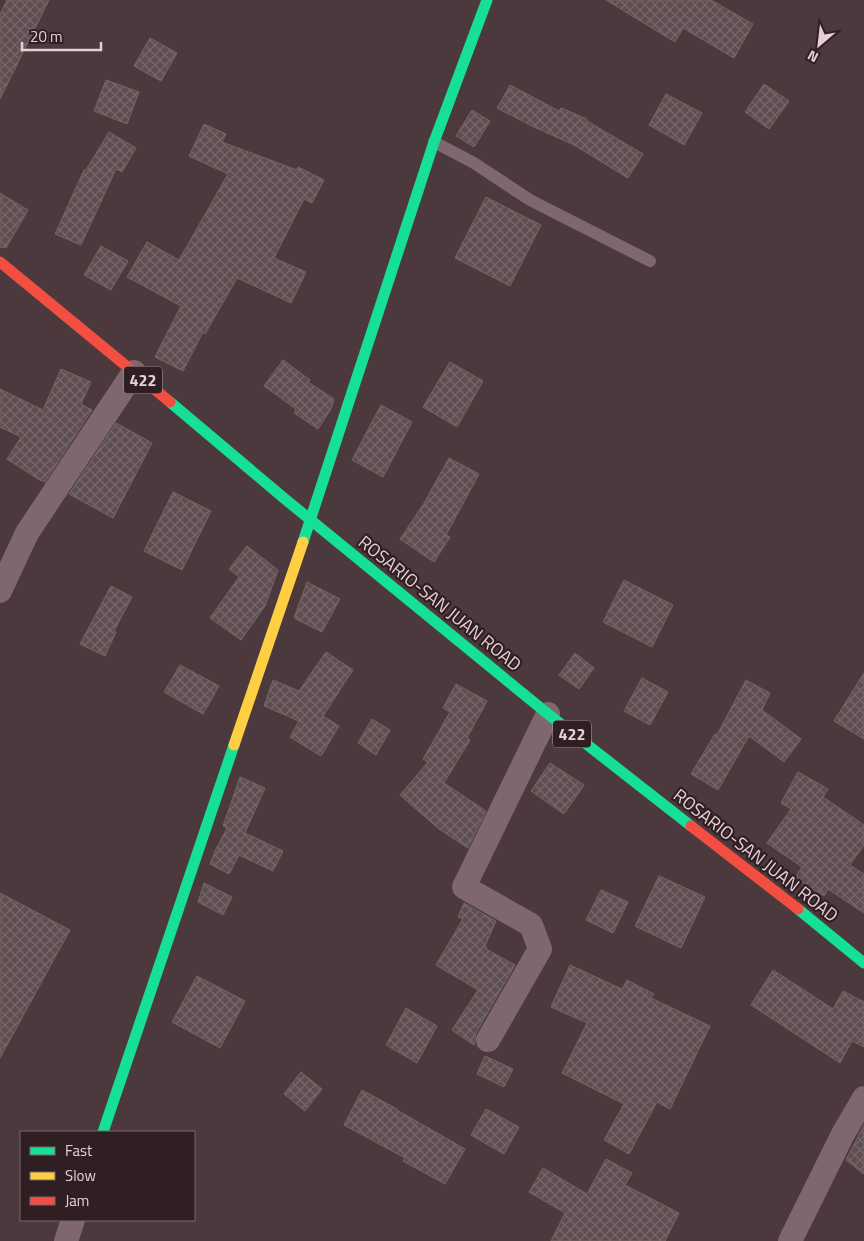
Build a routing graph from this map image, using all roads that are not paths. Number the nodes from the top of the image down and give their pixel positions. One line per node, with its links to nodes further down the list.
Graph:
1 (487, 0): 2 (street)
2 (434, 142): 3 (lane); 6 (street)
3 (650, 261)
4 (0, 262): 5 (street, ROSARIO-SAN JUAN ROAD / 422)
5 (134, 372): 6 (street, ROSARIO-SAN JUAN ROAD / 422); 7 (street)
6 (311, 520): 8 (street, ROSARIO-SAN JUAN ROAD / 422); 12 (street)
7 (0, 592)
8 (548, 714): 9 (street, ROSARIO-SAN JUAN ROAD / 422); 10 (street)
9 (864, 963)
10 (488, 1040)
11 (864, 1098): 15 (street)
12 (103, 1131)
13 (73, 1221): 14 (street)
14 (66, 1241)
15 (790, 1241)

